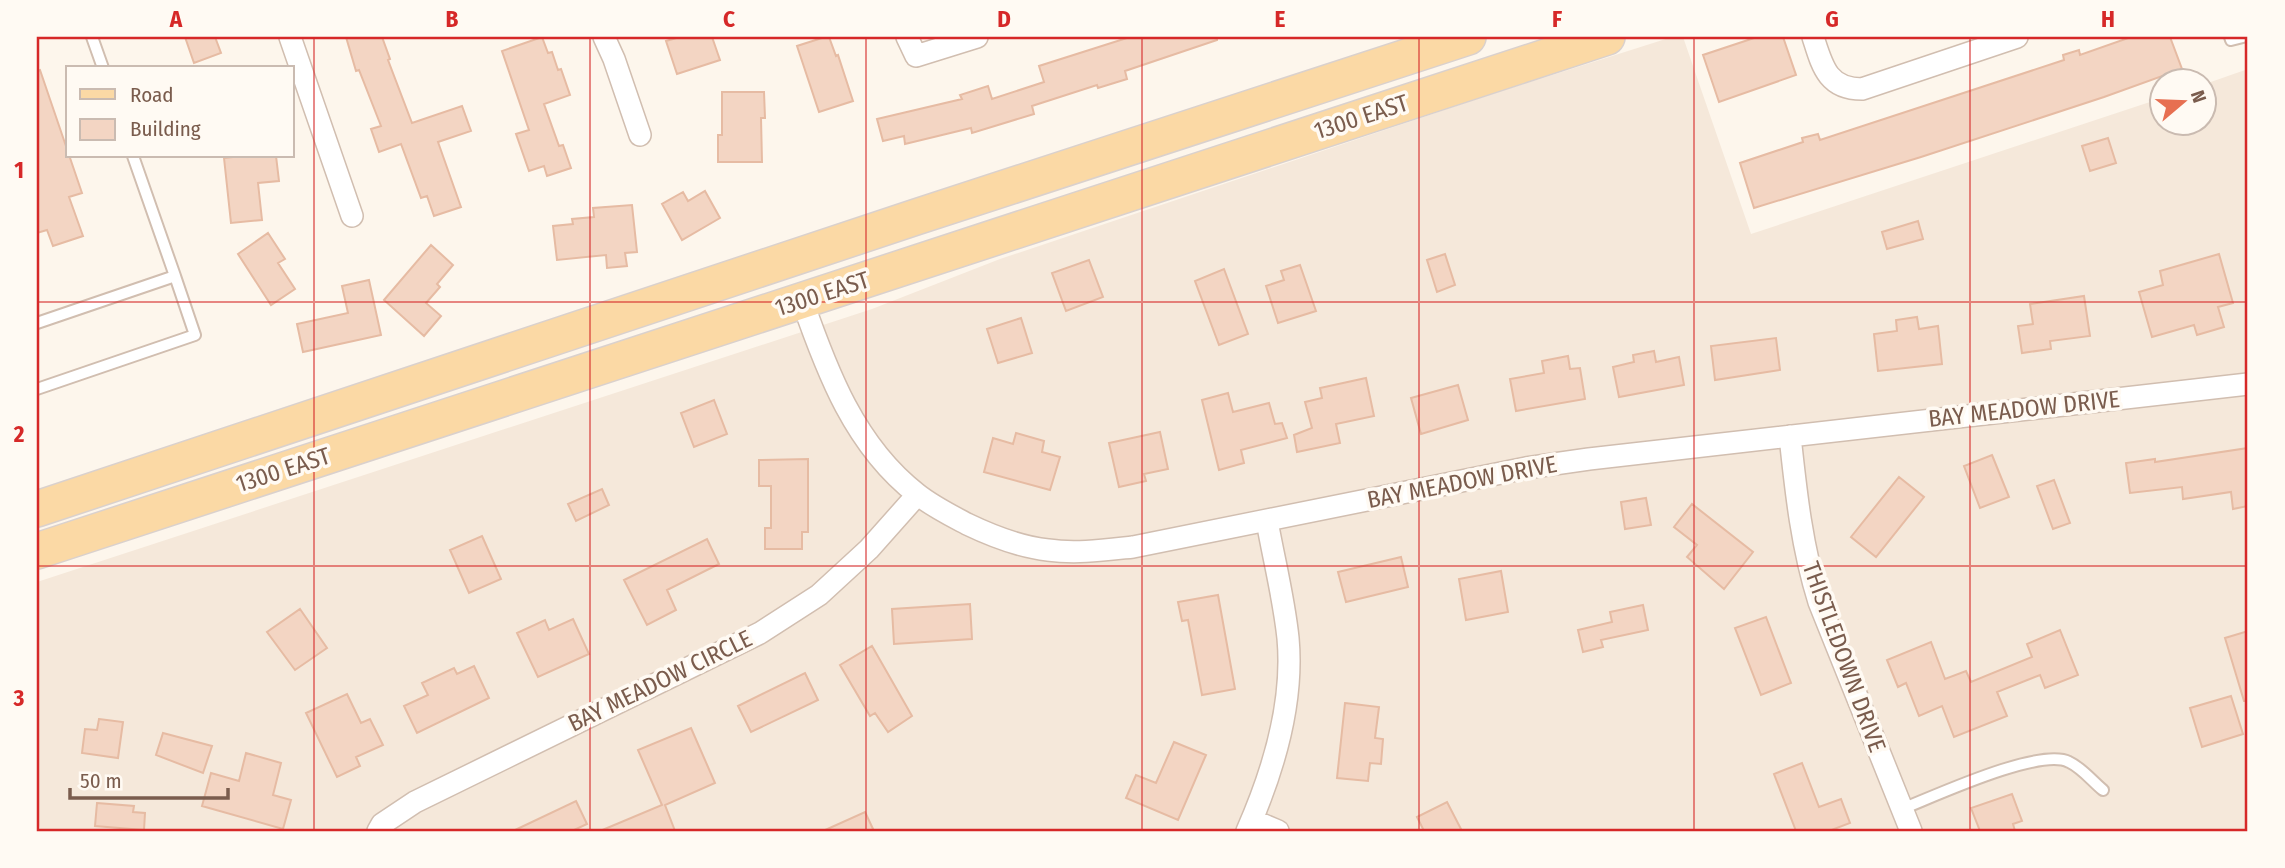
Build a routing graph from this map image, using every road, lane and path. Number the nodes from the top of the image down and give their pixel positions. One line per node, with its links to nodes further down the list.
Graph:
1 (92, 37): 12 (lane)
2 (290, 37): 16 (street)
3 (604, 37): 13 (street)
4 (977, 37): 11 (street)
5 (1607, 37): 18 (main road, 1300 EAST)
6 (1813, 37): 7 (street)
7 (2017, 37)
8 (2230, 37): 9 (lane)
9 (2243, 37)
10 (1449, 40): 15 (main road, 1300 EAST)
11 (912, 46)
12 (102, 66)
13 (640, 135)
14 (134, 158): 17 (lane)
15 (992, 194): 18 (main road); 24 (main road, 1300 EAST)
16 (352, 216)
17 (174, 276): 19 (lane); 21 (lane)
18 (802, 300): 23 (street, BAY MEADOW DRIVE); 26 (main road, 1300 EAST)
19 (37, 323)
20 (2248, 384): 22 (street, BAY MEADOW DRIVE)
21 (37, 389)
22 (1790, 436): 25 (street, BAY MEADOW DRIVE); 28 (street, THISTLEDOWN DRIVE)
23 (917, 495): 25 (street, BAY MEADOW DRIVE); 30 (street, BAY MEADOW CIRCLE)
24 (37, 509)
25 (1267, 521): 29 (street)
26 (37, 551)
27 (2103, 790): 28 (lane)
28 (1902, 809): 32 (street, THISTLEDOWN DRIVE)
29 (1249, 826): 31 (street)
30 (378, 831)
31 (1279, 831)
32 (1911, 831)

